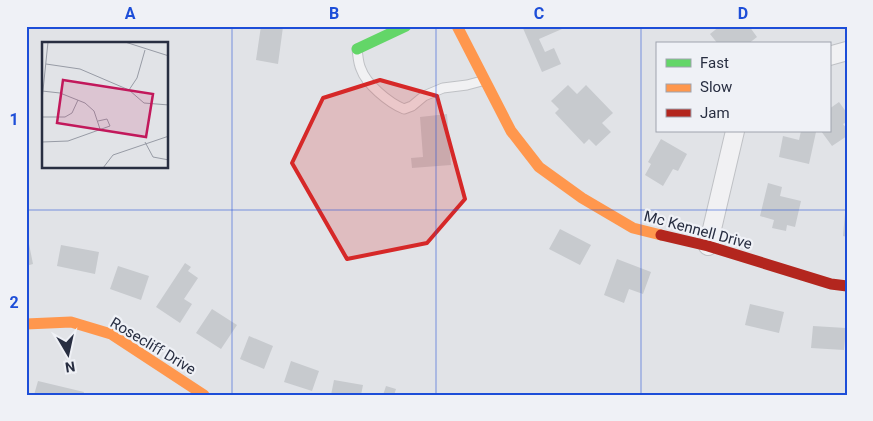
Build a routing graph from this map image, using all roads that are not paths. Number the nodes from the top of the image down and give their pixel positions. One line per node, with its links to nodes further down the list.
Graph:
1 (406, 26): 3 (street)
2 (457, 26): 6 (street, Mc Kennell Drive)
3 (357, 49): 6 (lane)
4 (847, 51): 5 (street)
5 (830, 56)
6 (485, 80): 8 (street, Mc Kennell Drive)
7 (735, 132): 8 (street)
8 (708, 246): 9 (street, Mc Kennell Drive)
9 (847, 286)
10 (26, 324): 11 (street, Rosecliff Drive)
11 (204, 395)

